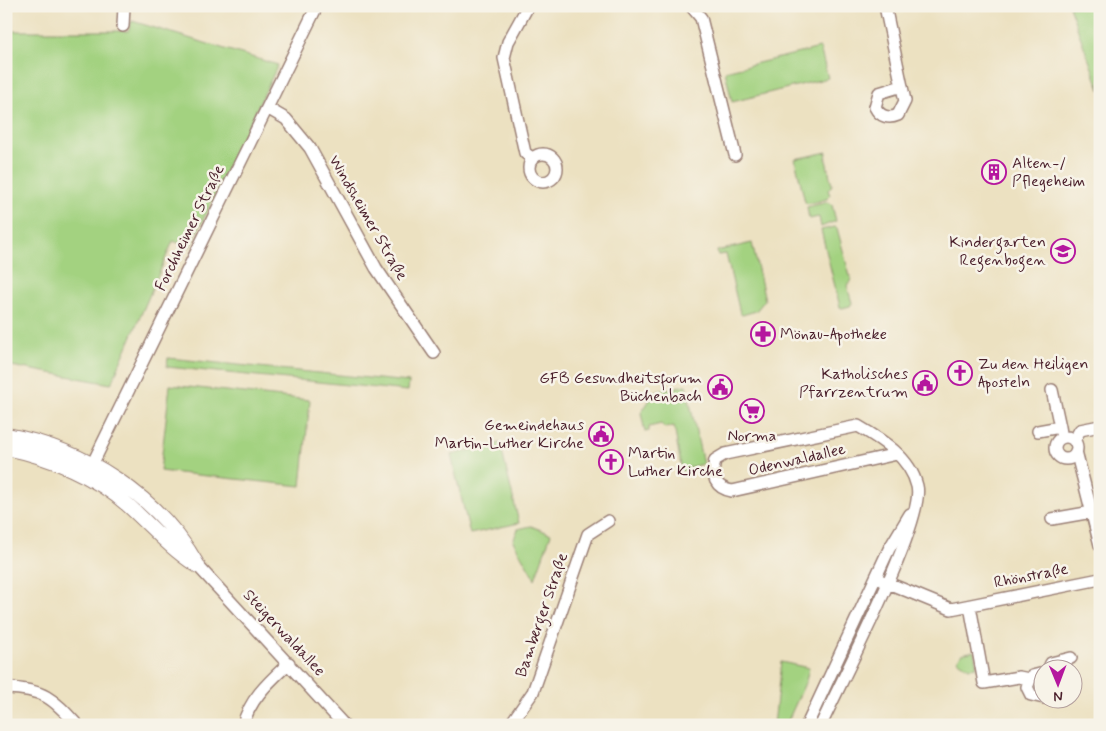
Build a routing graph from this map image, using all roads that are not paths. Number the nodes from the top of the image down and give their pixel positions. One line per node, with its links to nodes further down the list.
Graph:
1 (124, 6): 6 (street)
2 (317, 6): 8 (street, Forchheimer Straße)
3 (528, 6): 10 (street)
4 (691, 6): 9 (street)
5 (885, 6): 7 (street)
6 (123, 26)
7 (902, 86)
8 (266, 108): 11 (street, Windsheimer Straße); 19 (street, Forchheimer Straße)
9 (735, 155)
10 (532, 158)
11 (434, 353)
12 (1052, 390): 16 (street)
13 (1100, 426): 16 (street)
14 (1038, 431): 16 (street)
15 (6, 435): 19 (street, Steigerwaldallee)
16 (1068, 439): 21 (street)
17 (6, 448): 19 (street, Steigerwaldallee)
18 (897, 454): 18 (street, Odenwaldallee); 20 (street, Odenwaldallee)
19 (89, 470): 25 (street, Steigerwaldallee)
20 (916, 504): 26 (street); 28 (street, Odenwaldallee)
21 (1092, 512): 22 (street); 24 (street)
22 (1052, 519)
23 (608, 521): 38 (street, Bamberger Straße)
24 (1100, 545)
25 (198, 566): 30 (street, Steigerwaldallee)
26 (877, 579): 28 (street); 39 (street)
27 (1100, 579): 29 (street, Rhönstraße)
28 (888, 583): 29 (street, Rhönstraße); 40 (street, Odenwaldallee)
29 (970, 606): 32 (street)
30 (289, 663): 36 (street); 37 (street, Steigerwaldallee)
31 (1034, 675): 32 (street)
32 (1029, 679): 34 (street)
33 (6, 688): 35 (street)
34 (1034, 697)
35 (77, 725)
36 (243, 725)
37 (344, 725)
38 (510, 725)
39 (807, 725)
40 (821, 725)

